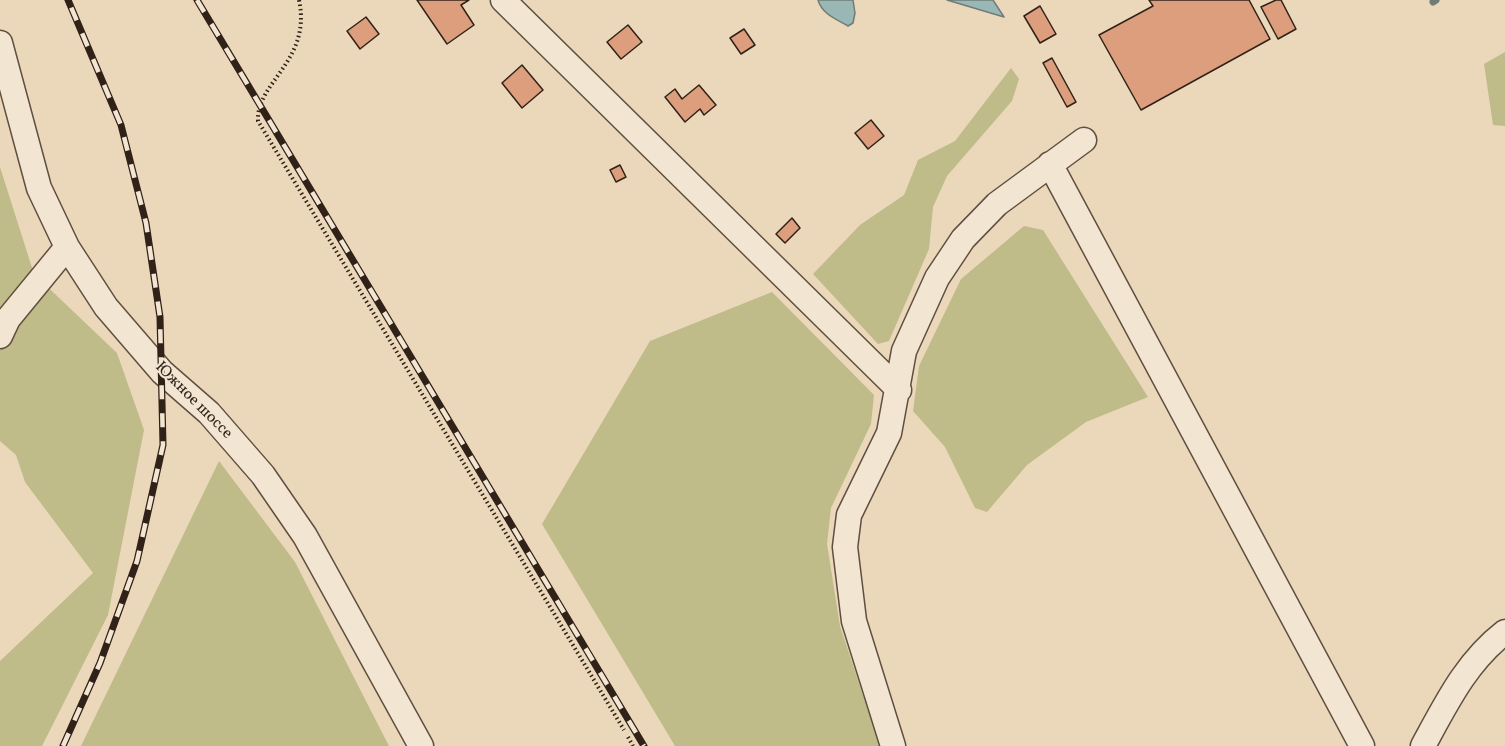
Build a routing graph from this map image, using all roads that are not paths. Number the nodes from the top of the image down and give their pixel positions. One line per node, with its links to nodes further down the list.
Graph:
1 (503, 0): 7 (street)
2 (0, 43): 5 (street, Южное шоссе)
3 (1084, 140): 4 (street)
4 (1050, 164): 7 (street); 11 (street)
5 (67, 247): 6 (street); 9 (street, Южное шоссе)
6 (0, 336)
7 (899, 390): 10 (street)
8 (1505, 632): 12 (street)
9 (421, 746)
10 (893, 746)
11 (1362, 746)
12 (1423, 746)

